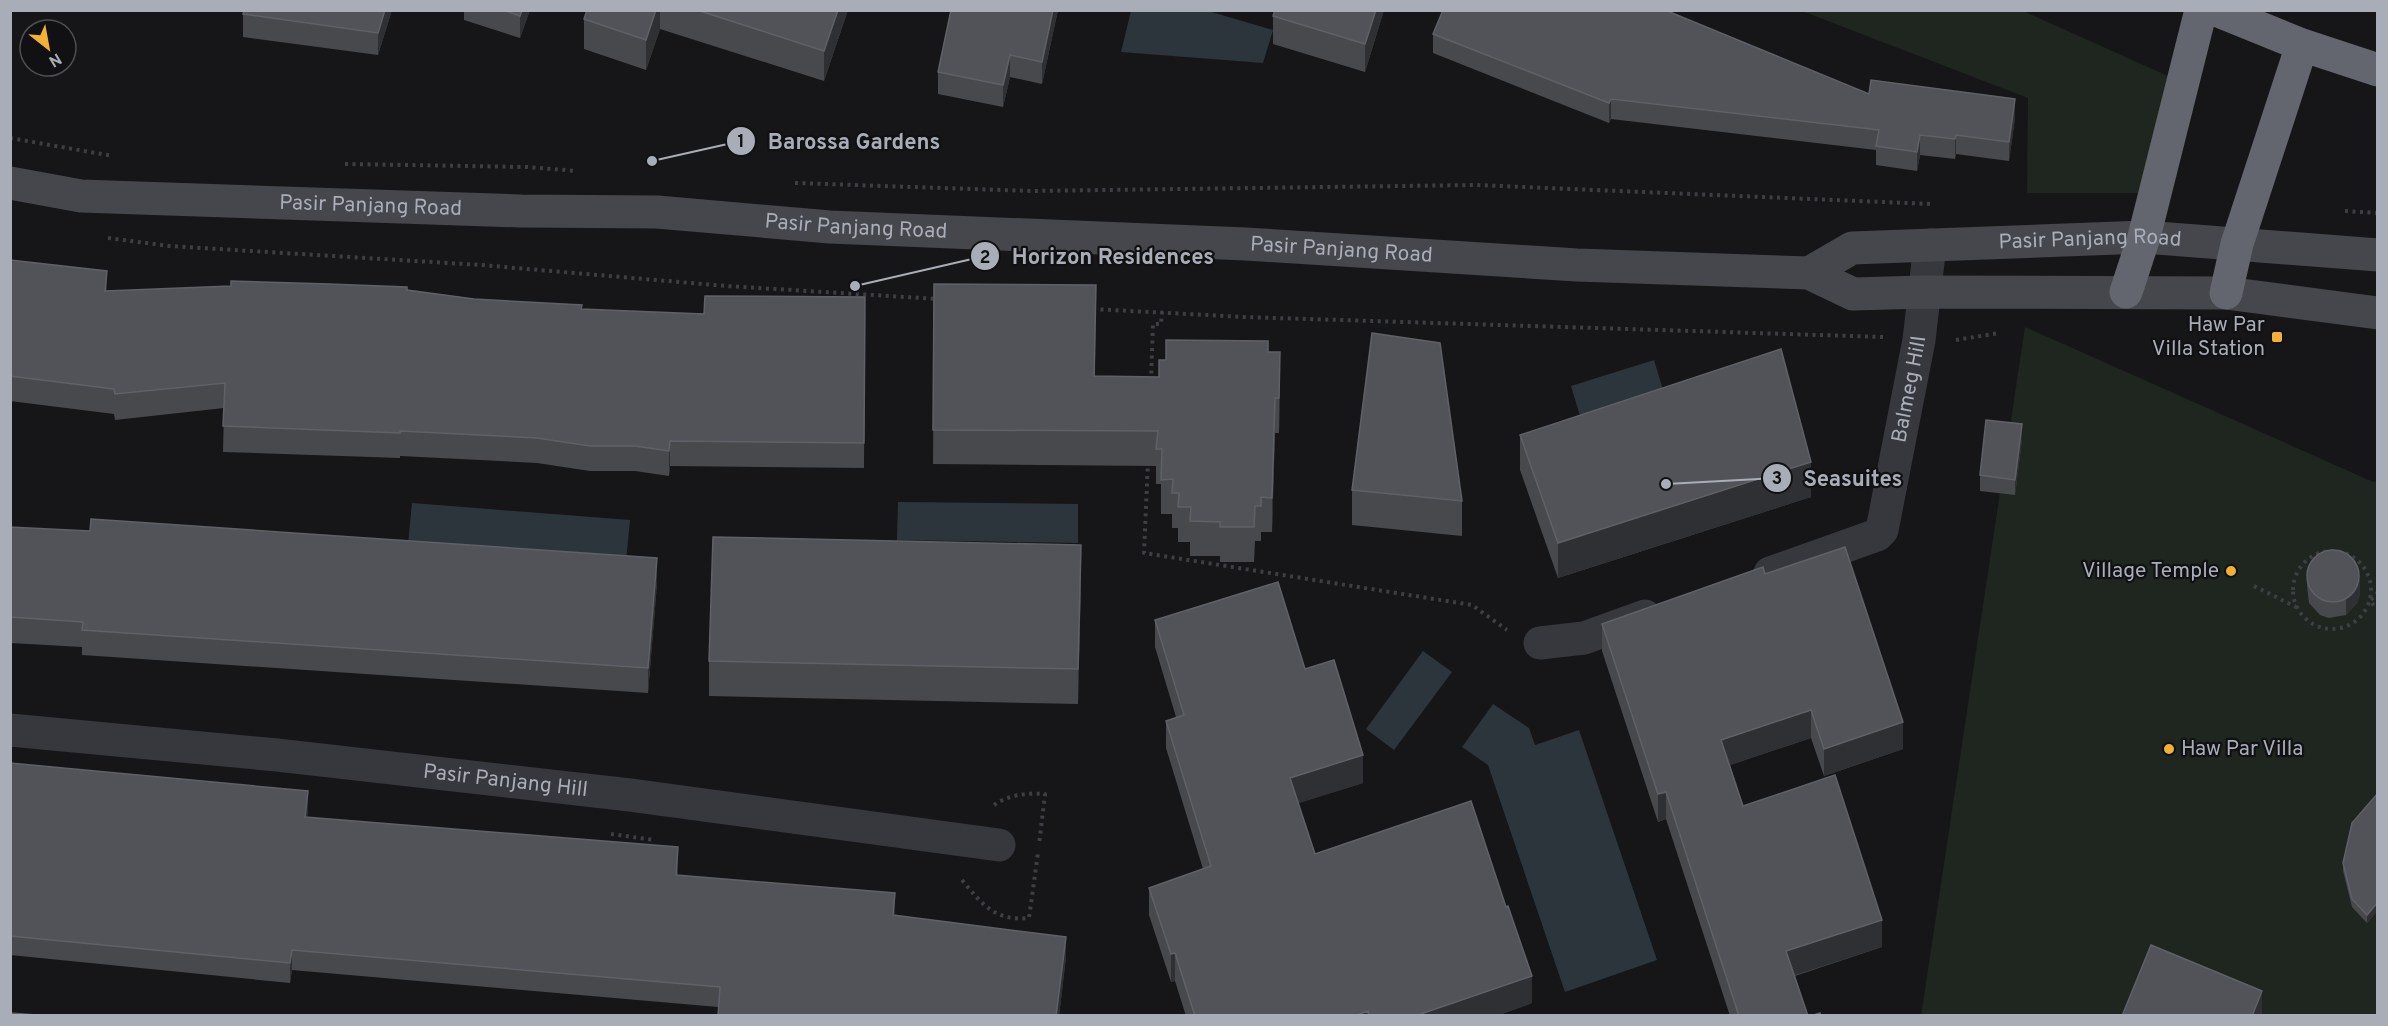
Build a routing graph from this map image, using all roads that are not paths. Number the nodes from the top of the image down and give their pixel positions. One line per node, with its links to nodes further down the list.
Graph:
1 (2201, 10): 6 (highway)
2 (2216, 10): 3 (highway)
3 (2302, 45): 4 (highway); 7 (highway)
4 (2378, 70)
5 (10, 183): 10 (main road, Pasir Panjang Road)
6 (2144, 237): 7 (main road, Pasir Panjang Road); 8 (main road, Pasir Panjang Road); 12 (highway)
7 (2237, 244): 9 (main road, Pasir Panjang Road); 13 (highway)
8 (1930, 245): 10 (main road, Pasir Panjang Road); 11 (street, Balmeg Hill)
9 (2378, 255)
10 (1809, 273): 11 (main road, Pasir Panjang Road)
11 (1923, 292): 12 (main road, Pasir Panjang Road); 15 (street, Balmeg Hill)
12 (2126, 292): 13 (main road, Pasir Panjang Road)
13 (2226, 293): 14 (main road, Pasir Panjang Road)
14 (2378, 313)
15 (1742, 583)
16 (1674, 606): 17 (street)
17 (1540, 643)
18 (10, 730): 19 (street, Pasir Panjang Hill)
19 (999, 845)

